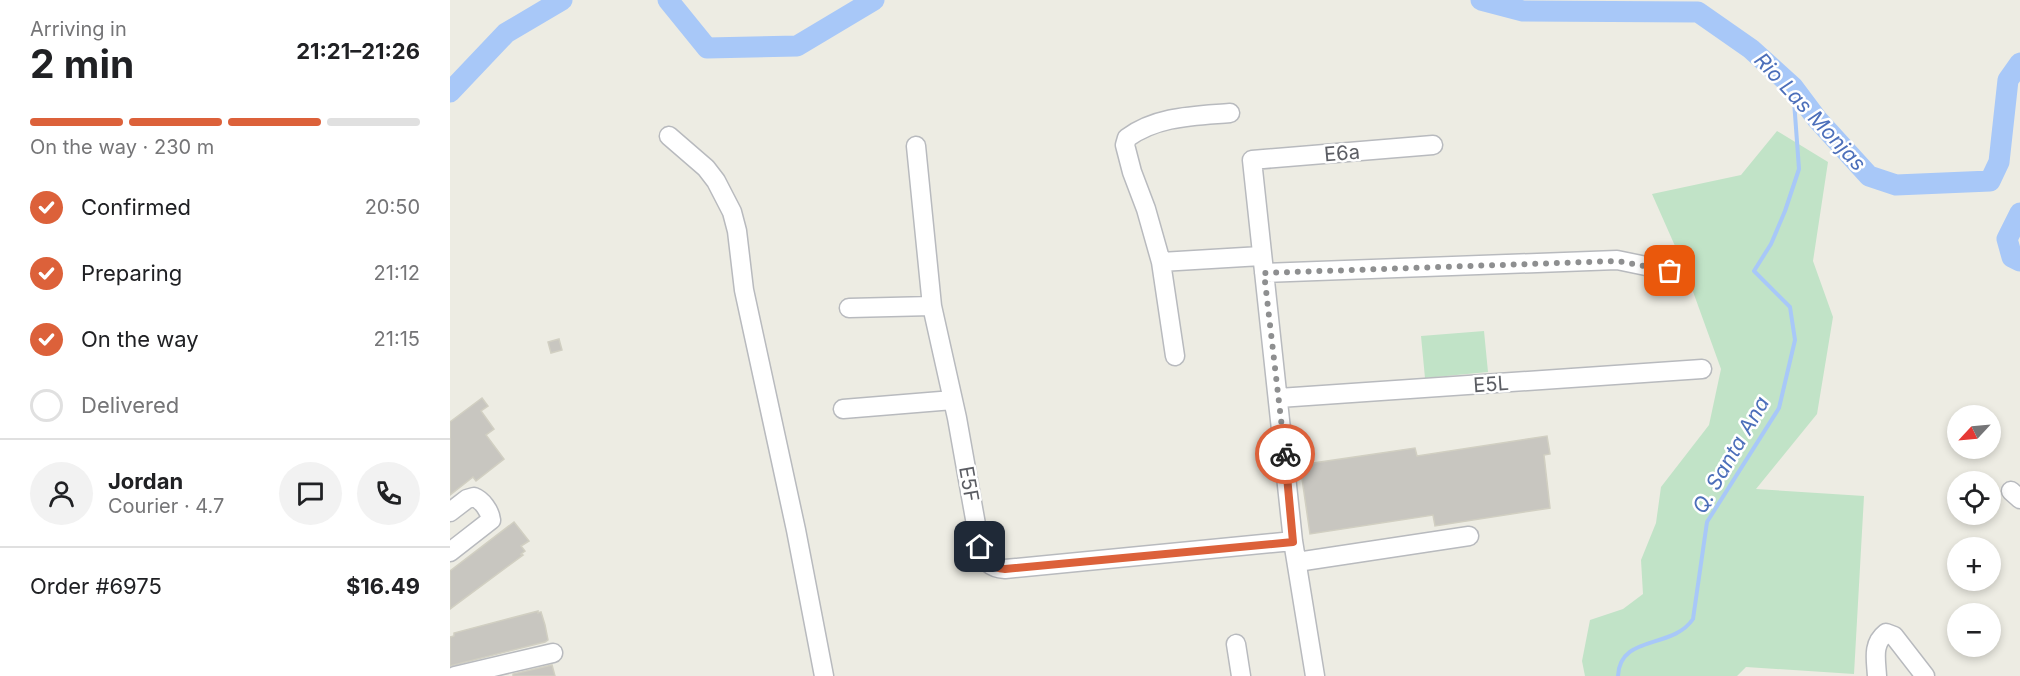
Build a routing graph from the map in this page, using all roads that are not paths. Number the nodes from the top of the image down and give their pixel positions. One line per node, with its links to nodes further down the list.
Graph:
1 (1230, 113): 5 (street)
2 (669, 136): 23 (street)
3 (1433, 145): 6 (street, E6a)
4 (916, 146): 8 (street)
5 (1161, 262): 6 (street); 10 (street)
6 (1262, 264): 7 (street); 12 (street)
7 (1670, 271)
8 (932, 306): 9 (street); 13 (street)
9 (849, 308)
10 (1175, 356)
11 (1702, 369): 12 (street, E5L)
12 (1279, 398): 17 (street)
13 (953, 400): 14 (street); 17 (street, E5F)
14 (843, 409)
15 (450, 512): 18 (street)
16 (1469, 536): 19 (street)
17 (1293, 542): 19 (street)
18 (450, 552)
19 (1297, 562): 25 (street)
20 (1236, 644): 24 (street)
21 (554, 653): 22 (street)
22 (465, 675)
23 (824, 676)
24 (1241, 676)
25 (1315, 676)
26 (1877, 676): 27 (street)
27 (1925, 676)

